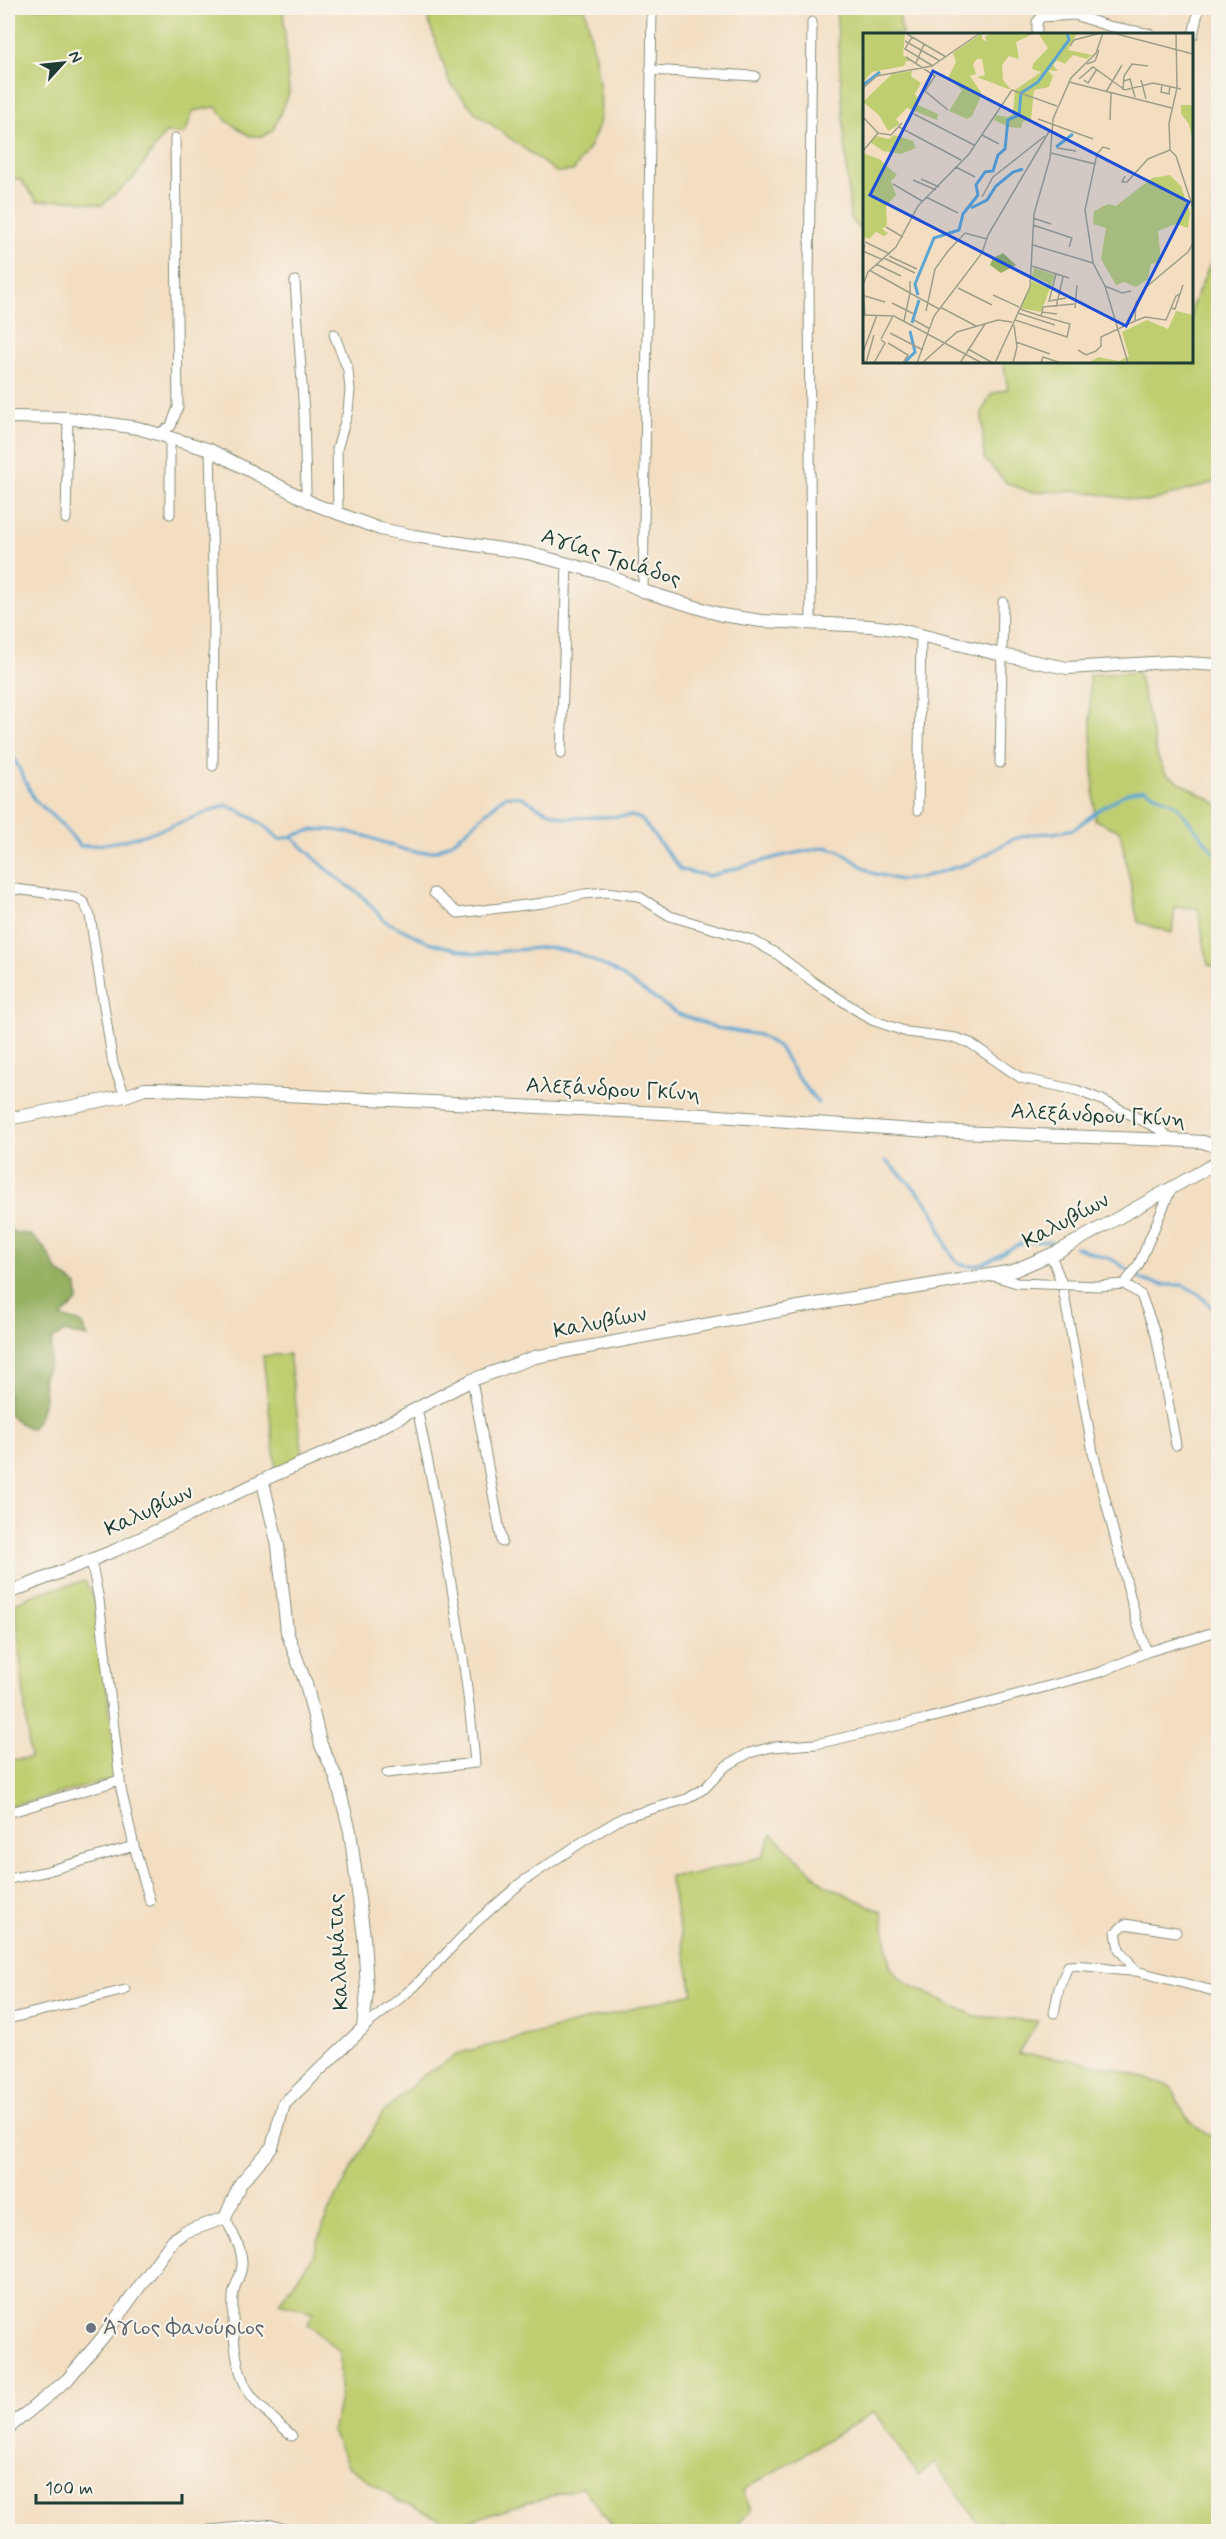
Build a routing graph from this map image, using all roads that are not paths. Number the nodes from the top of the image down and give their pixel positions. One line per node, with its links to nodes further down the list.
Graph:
1 (652, 8): 7 (street)
2 (1199, 8): 6 (street)
3 (812, 22): 23 (street)
4 (1037, 33): 5 (street)
5 (1146, 33)
6 (1193, 33)
7 (650, 70): 8 (street); 21 (street)
8 (755, 76)
9 (175, 138): 14 (street)
10 (295, 281): 16 (street)
11 (334, 334): 18 (street)
12 (8, 417): 13 (street, Αγίας Τριάδος)
13 (68, 418): 14 (street, Αγίας Τριάδος); 19 (street)
14 (164, 436): 15 (street, Αγίας Τριάδος); 17 (street)
15 (210, 450): 16 (street, Αγίας Τριάδος); 29 (street)
16 (302, 498): 18 (street, Αγίας Τριάδος)
17 (170, 514)
18 (338, 515): 20 (street, Αγίας Τριάδος)
19 (66, 519)
20 (567, 563): 21 (street, Αγίας Τριάδος); 27 (street)
21 (643, 591): 23 (street, Αγίας Τριάδος)
22 (1003, 603): 25 (street)
23 (811, 624): 24 (street, Αγίας Τριάδος)
24 (921, 634): 25 (street, Αγίας Τριάδος); 30 (street)
25 (1002, 655): 26 (street, Αγίας Τριάδος); 28 (street)
26 (1218, 665)
27 (561, 754)
28 (1000, 763)
29 (213, 766)
30 (918, 810)
31 (8, 888): 33 (street)
32 (434, 893): 35 (street)
33 (125, 1096): 34 (street, Αλεξάνδρου Γκίνη); 35 (street, Αλεξάνδρου Γκίνη)
34 (8, 1119)
35 (1172, 1140): 36 (street, Αλεξάνδρου Γκίνη)
36 (1218, 1147)
37 (1218, 1162): 38 (street, Καλυβίων)
38 (1172, 1187): 39 (street, Καλυβίων); 41 (street)
39 (1055, 1253): 40 (street, Καλυβίων); 42 (street)
40 (994, 1275): 42 (street); 43 (street, Καλυβίων)
41 (1127, 1281): 42 (street); 45 (street)
42 (1062, 1284): 51 (street)
43 (472, 1380): 44 (street, Καλυβίων); 47 (street)
44 (417, 1408): 46 (street, Καλυβίων); 52 (street)
45 (1176, 1445)
46 (263, 1482): 48 (street, Καλυβίων); 64 (street, Καλαμάτας)
47 (502, 1542)
48 (91, 1560): 49 (street, Καλυβίων); 53 (street)
49 (8, 1593)
50 (1218, 1631): 51 (street)
51 (1147, 1652): 64 (street)
52 (387, 1773)
53 (120, 1780): 54 (street); 55 (street)
54 (8, 1813)
55 (134, 1846): 56 (street); 57 (street)
56 (8, 1879)
57 (150, 1901)
58 (1176, 1932): 59 (street)
59 (1136, 1971): 61 (street); 62 (street)
60 (125, 1990): 63 (street)
61 (1218, 1992)
62 (1054, 2013)
63 (8, 2019)
64 (363, 2028): 65 (street, Καλαμάτας)
65 (225, 2218): 66 (street); 67 (street)
66 (8, 2428)
67 (292, 2436)
68 (204, 2532): 69 (street)
69 (289, 2532)

